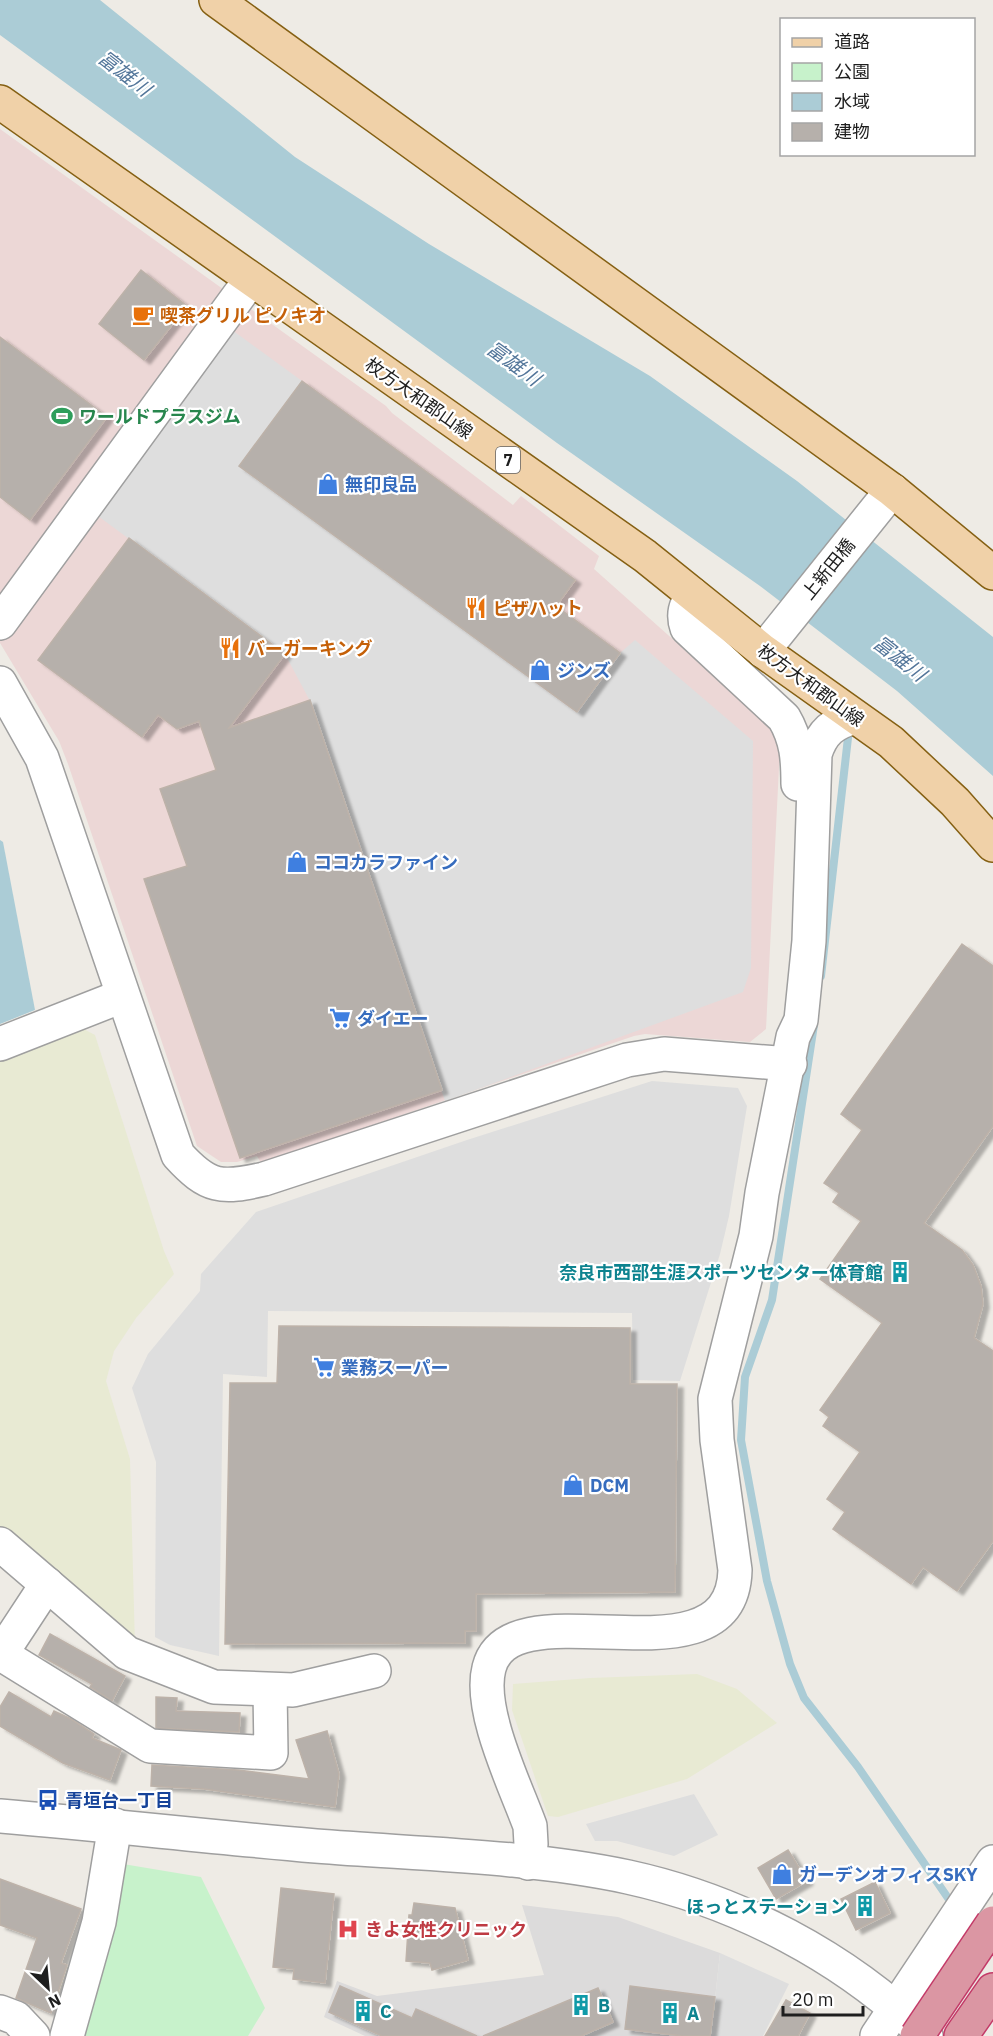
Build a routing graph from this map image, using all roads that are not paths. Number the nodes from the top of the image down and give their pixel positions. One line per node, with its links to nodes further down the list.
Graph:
1 (216, 0): 4 (main road)
2 (0, 102): 3 (main road, 枚方大和郡山線 / 7)
3 (251, 279): 6 (main road, 枚方大和郡山線 / 7); 7 (street)
4 (886, 497): 5 (main road); 8 (street, 上新田橋)
5 (993, 573)
6 (692, 594): 8 (main road, 枚方大和郡山線 / 7); 14 (street)
7 (0, 622)
8 (770, 642): 10 (main road, 枚方大和郡山線 / 7)
9 (0, 683): 12 (street)
10 (855, 717): 11 (main road, 枚方大和郡山線 / 7); 14 (street)
11 (993, 845)
12 (122, 996): 13 (street); 14 (street)
13 (0, 1044)
14 (792, 1050): 22 (street)
15 (0, 1544): 16 (street)
16 (47, 1584): 18 (street); 18 (street)
17 (374, 1671): 18 (street)
18 (270, 1690)
19 (0, 1816): 20 (street)
20 (115, 1826): 22 (street); 28 (street)
21 (993, 1862): 25 (street)
22 (528, 1863): 25 (street)
23 (993, 1923): 30 (highway, bridge)
24 (993, 1990): 32 (highway)
25 (897, 2008): 29 (street); 31 (street)
26 (0, 2012): 27 (street)
27 (33, 2036)
28 (67, 2036)
29 (877, 2036)
30 (917, 2036)
31 (926, 2036)
32 (962, 2036)

